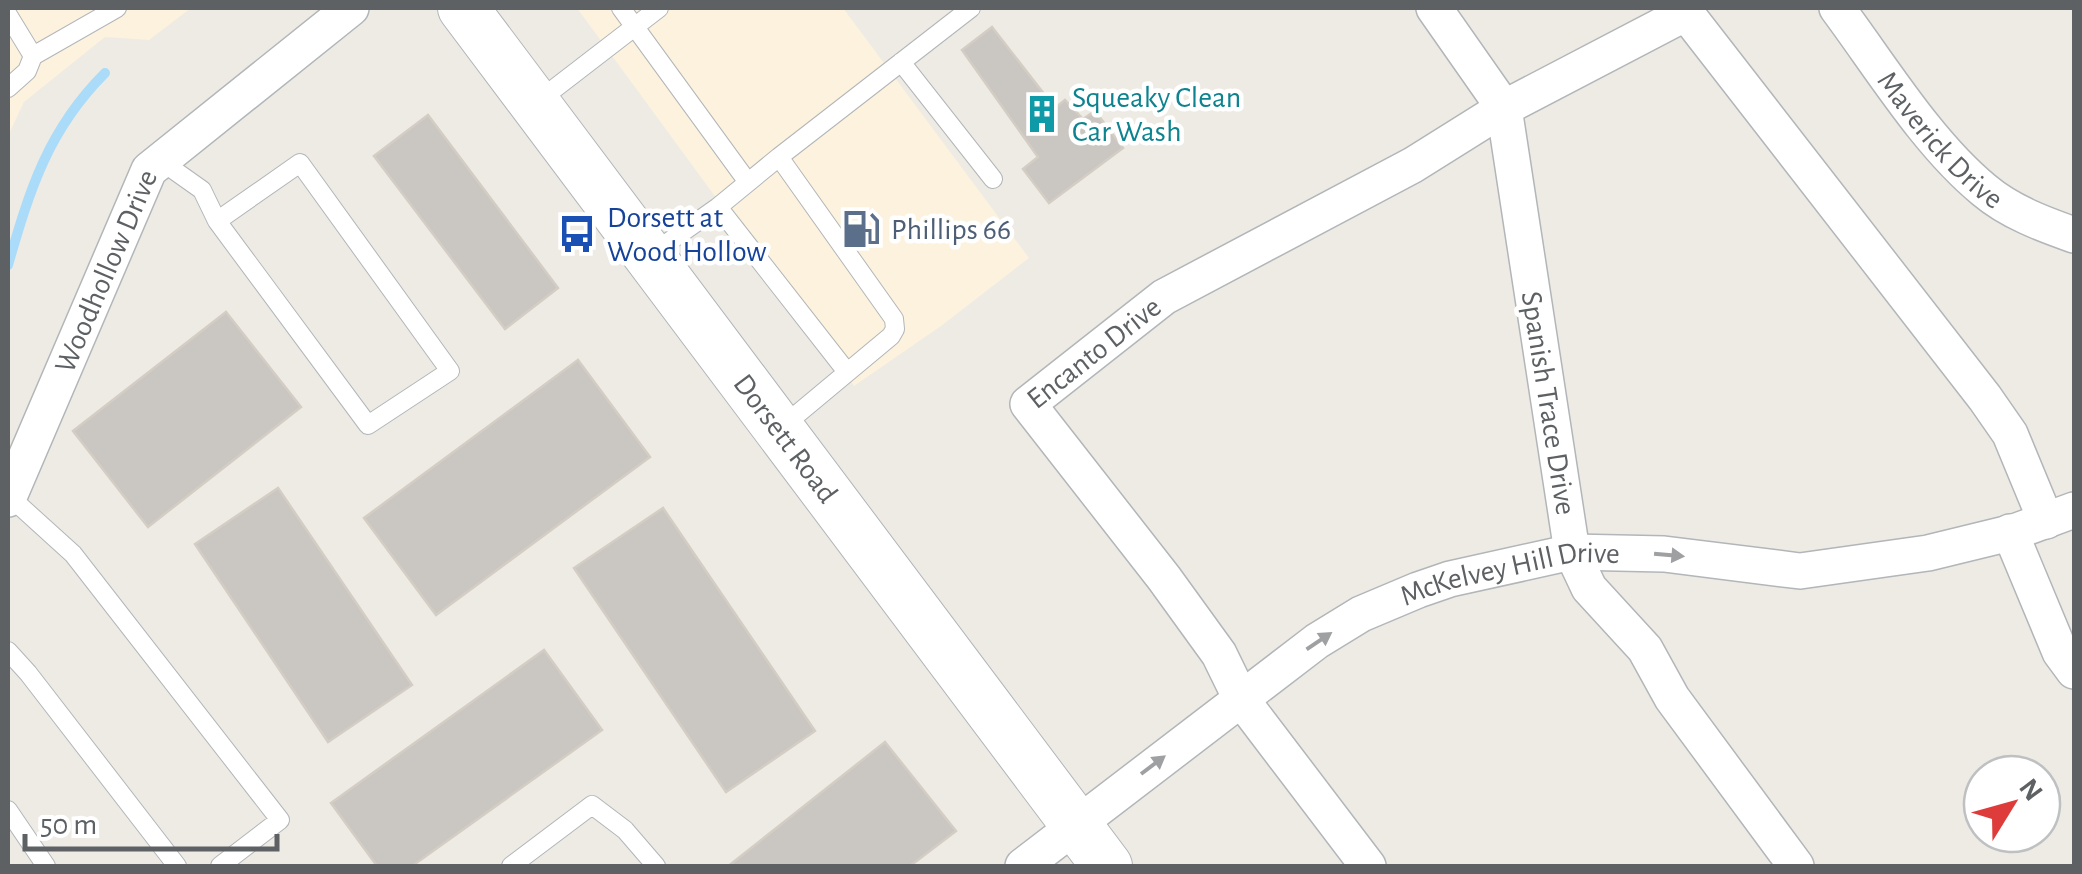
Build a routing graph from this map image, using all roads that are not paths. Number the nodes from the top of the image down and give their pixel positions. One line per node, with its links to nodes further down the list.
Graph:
1 (117, 8): 11 (lane)
2 (351, 8): 17 (street, Woodhollow Drive)
3 (463, 8): 14 (main road, Dorsett Road)
4 (621, 8): 10 (lane)
5 (659, 8): 10 (lane)
6 (971, 8): 12 (lane)
7 (1434, 8): 15 (street, Spanish Trace Drive)
8 (1837, 8): 22 (street, Maverick Drive)
9 (8, 15): 11 (lane)
10 (634, 26): 14 (lane); 19 (lane)
11 (33, 56): 13 (lane)
12 (901, 62): 16 (lane); 18 (lane)
13 (8, 88)
14 (535, 103): 23 (main road, Dorsett Road)
15 (1504, 108): 27 (street); 29 (street, Spanish Trace Drive); 32 (street, Encanto Drive)
16 (778, 157): 19 (lane); 24 (lane)
17 (161, 161): 21 (lane); 26 (street, Woodhollow Drive)
18 (993, 179)
19 (747, 181): 20 (lane)
20 (718, 206): 23 (lane); 24 (lane)
21 (217, 221): 21 (lane)
22 (2074, 236)
23 (650, 255): 25 (main road, Dorsett Road)
24 (848, 372): 25 (lane)
25 (780, 429): 34 (main road, Dorsett Road)
26 (8, 498): 37 (lane)
27 (2060, 515): 28 (street, McKelvey Hill Drive)
28 (2010, 532): 29 (street, McKelvey Hill Drive, one-way to 28); 31 (street)
29 (1572, 552): 32 (street, McKelvey Hill Drive, one-way to 29); 43 (street, Spanish Trace Drive)
30 (8, 651): 36 (lane)
31 (2074, 671)
32 (1241, 698): 34 (street, McKelvey Hill Drive, one-way to 32); 42 (street, Encanto Drive)
33 (8, 810): 35 (lane)
34 (1077, 826): 40 (street, McKelvey Hill Drive); 41 (main road, Dorsett Road)
35 (46, 866)
36 (177, 866)
37 (220, 866)
38 (511, 866): 39 (lane)
39 (656, 866)
40 (1024, 866)
41 (1107, 866)
42 (1368, 866)
43 (1796, 866)

